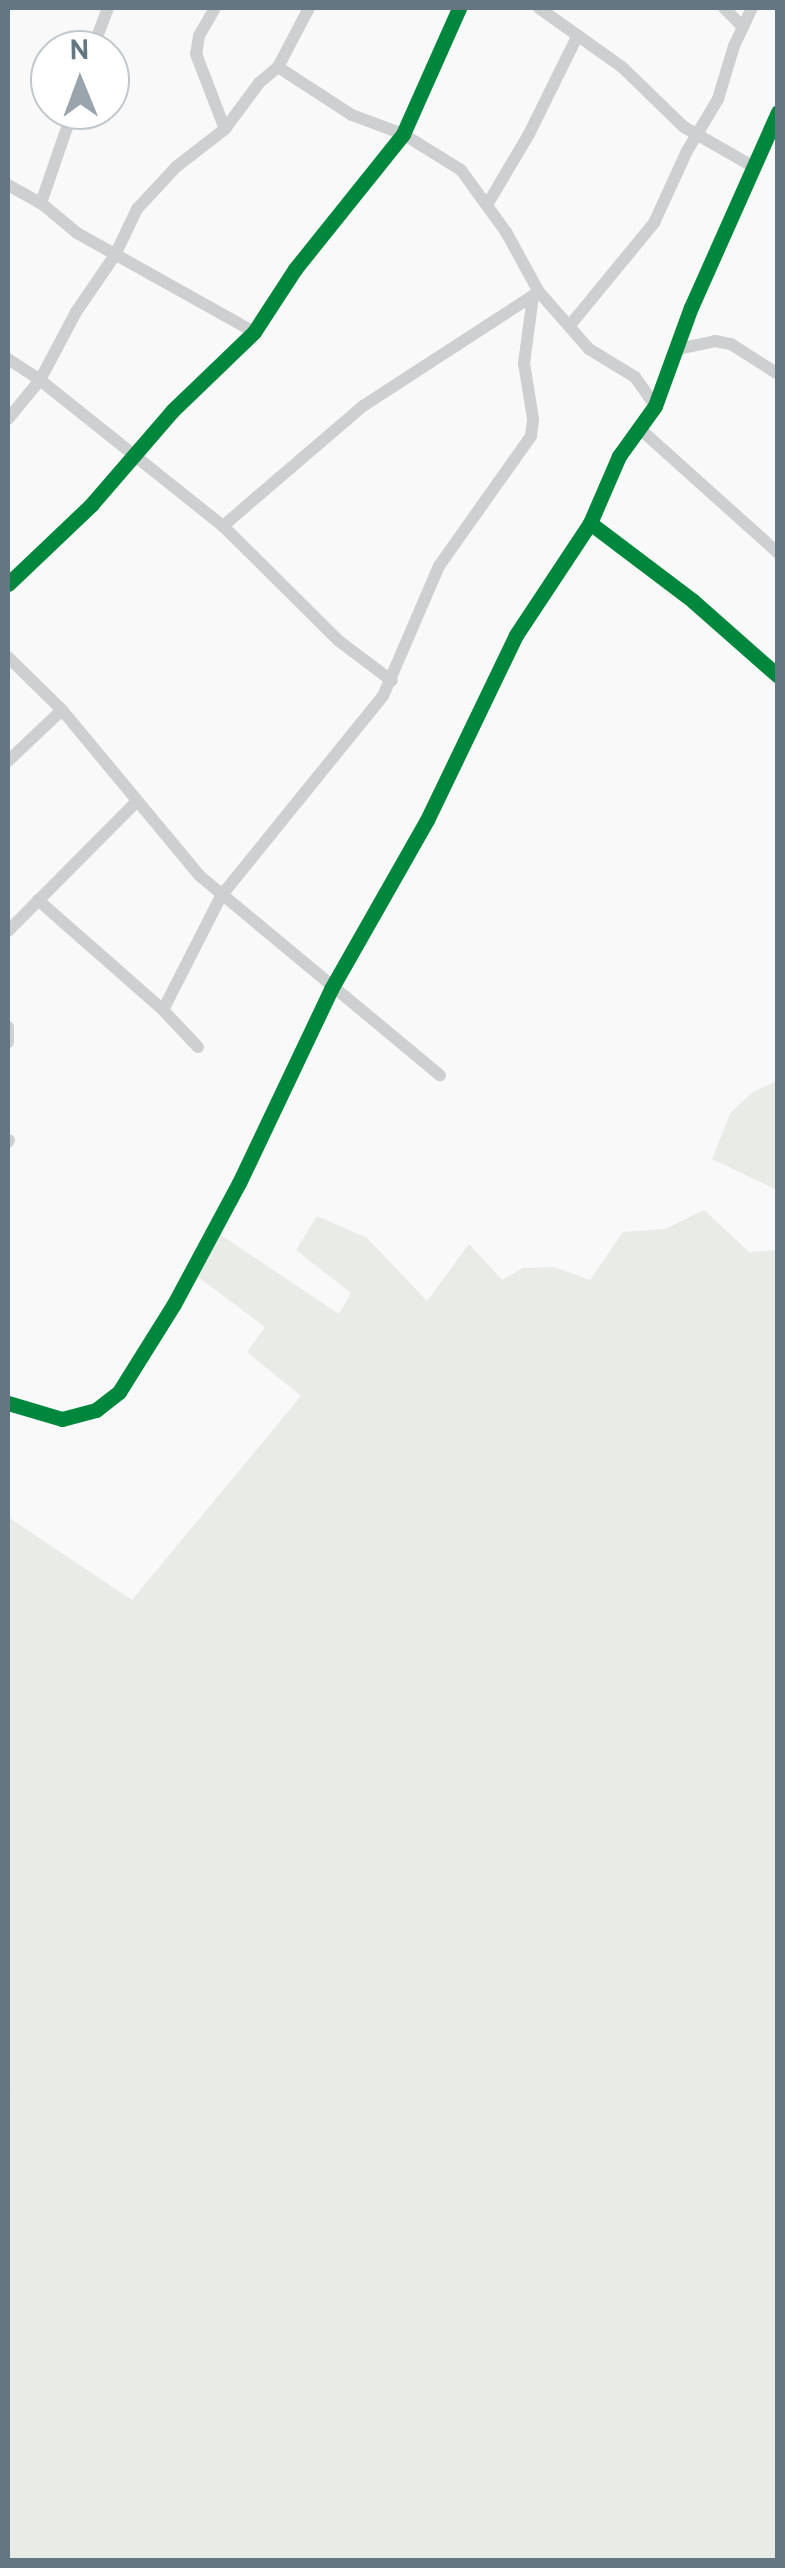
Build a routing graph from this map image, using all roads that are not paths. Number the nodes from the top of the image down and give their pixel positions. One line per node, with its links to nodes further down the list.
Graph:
1 (215, 8): 11 (street)
2 (309, 8): 9 (street)
3 (458, 8): 13 (street)
4 (539, 8): 8 (street)
5 (724, 8): 7 (street)
6 (752, 8): 7 (street)
7 (743, 26): 14 (street)
8 (578, 35): 14 (street); 18 (street)
9 (278, 67): 11 (street); 13 (street)
10 (778, 112): 15 (street)
11 (225, 128): 19 (street)
12 (67, 130): 17 (street)
13 (402, 134): 18 (street); 22 (street)
14 (696, 135): 15 (street); 21 (street)
15 (752, 166): 23 (street)
16 (8, 184): 17 (street)
17 (41, 203): 19 (street)
18 (487, 205): 20 (street)
19 (115, 255): 22 (street); 26 (street)
20 (536, 294): 21 (street); 32 (street); 37 (street)
21 (570, 324): 27 (street)
22 (254, 332): 30 (street)
23 (678, 349): 25 (street); 27 (street)
24 (8, 359): 26 (street)
25 (778, 374)
26 (40, 380): 28 (street); 30 (street)
27 (655, 406): 29 (street)
28 (8, 419)
29 (640, 428): 31 (street); 33 (street)
30 (134, 457): 32 (street); 34 (street)
31 (590, 523): 36 (street); 44 (street)
32 (223, 526): 37 (street)
33 (778, 553)
34 (8, 584)
35 (8, 657): 38 (street)
36 (778, 676)
37 (392, 682): 41 (street)
38 (62, 710): 39 (street); 40 (street)
39 (8, 760)
40 (137, 801): 41 (street); 42 (street)
41 (221, 896): 44 (street); 45 (street)
42 (38, 900): 43 (street); 45 (street)
43 (8, 931)
44 (331, 989): 49 (street); 50 (street)
45 (163, 1010): 48 (street)
46 (8, 1027): 47 (street)
47 (8, 1042)
48 (198, 1047)
49 (440, 1075)
50 (8, 1403)

